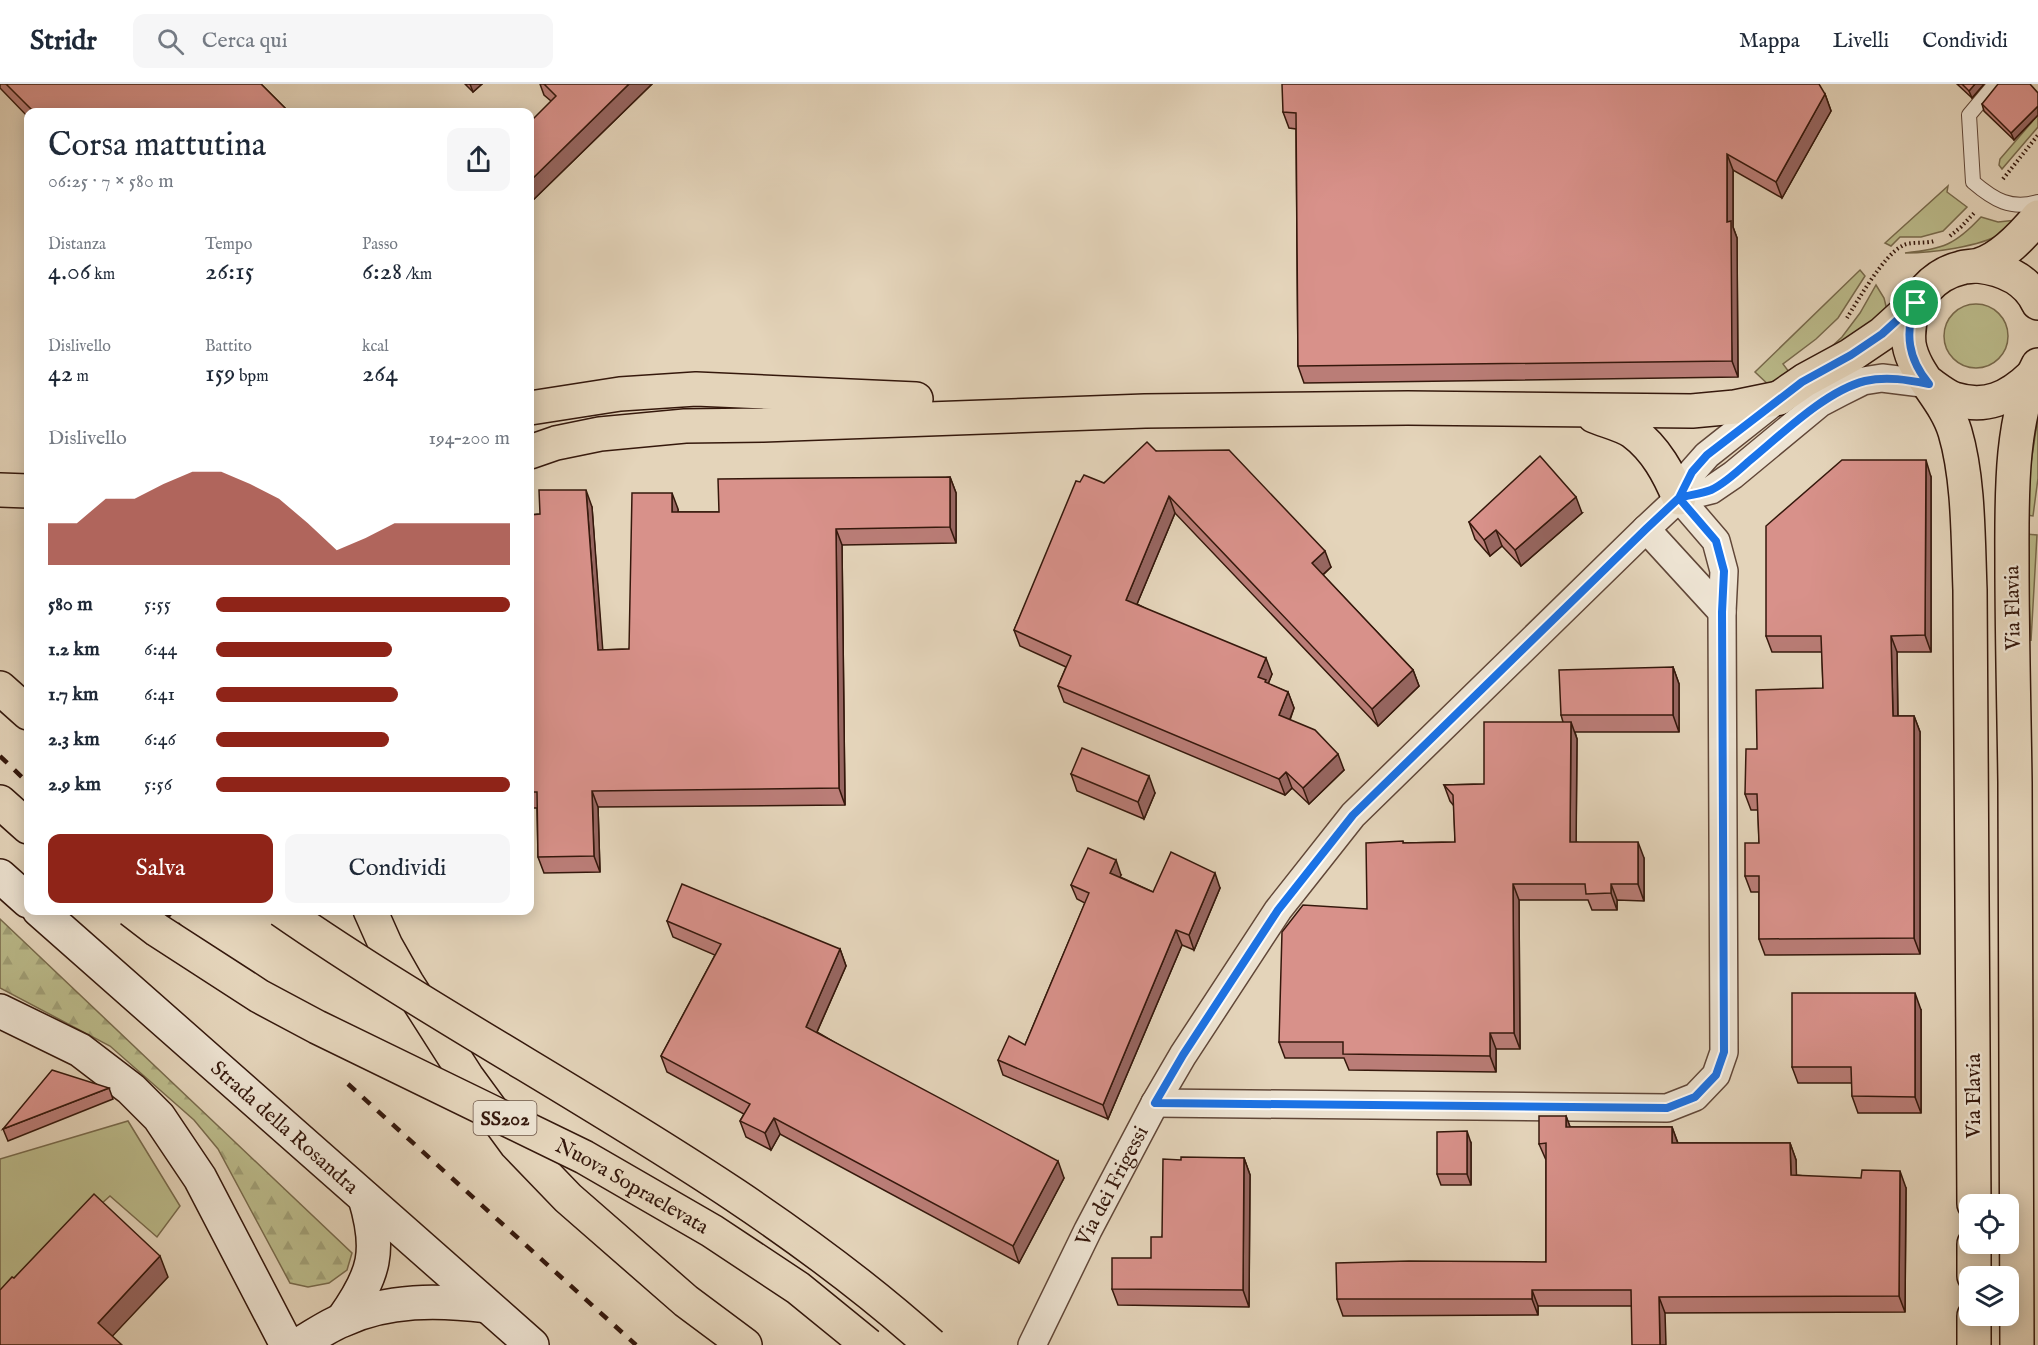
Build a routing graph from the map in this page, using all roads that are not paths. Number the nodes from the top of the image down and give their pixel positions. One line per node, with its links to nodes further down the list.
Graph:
1 (1995, 84): 2 (lane)
2 (2038, 202)
3 (2038, 217): 4 (main road, Via Flavia)
4 (1978, 266): 5 (main road, Via Flavia); 6 (main road, Via Flavia)
5 (1916, 303): 8 (main road, Via Flavia); 9 (main road)
6 (2038, 303)
7 (2035, 371): 8 (main road, Via Flavia); 44 (main road, Via Flavia)
8 (1929, 384): 16 (street, Via dei Frigessi); 31 (main road, Via Flavia)
9 (1779, 398): 12 (main road); 16 (street, Via dei Frigessi)
10 (534, 407): 11 (main road)
11 (1145, 411): 12 (main road); 13 (main road)
12 (1579, 411): 16 (main road)
13 (534, 451)
14 (0, 490): 15 (main road)
15 (24, 491)
16 (1679, 498): 17 (street, Via dei Frigessi); 18 (street)
17 (1646, 529): 18 (street); 30 (street, Via dei Frigessi)
18 (1722, 612): 30 (street)
19 (0, 688): 20 (main road)
20 (24, 709)
21 (0, 802): 22 (main road)
22 (24, 823)
23 (0, 876): 24 (street)
24 (24, 897)
25 (45, 915): 32 (street, Strada della Rosandra)
26 (138, 915): 40 (main road, Nuova Sopraelevata / SS202, bridge)
27 (289, 915): 41 (main road, Nuova Sopraelevata / SS202, bridge)
28 (373, 915): 39 (main road, bridge)
29 (0, 1011): 36 (street)
30 (1155, 1103): 42 (street, Via dei Frigessi)
31 (1974, 1194)
32 (364, 1198): 33 (street, Strada della Rosandra); 34 (street)
33 (487, 1306): 34 (street); 38 (street, Strada della Rosandra)
34 (344, 1319): 37 (street)
35 (1974, 1326): 43 (main road)
36 (287, 1345)
37 (298, 1345)
38 (532, 1345)
39 (745, 1345)
40 (868, 1345)
41 (931, 1345)
42 (1032, 1345)
43 (1974, 1345)
44 (2017, 1345)

